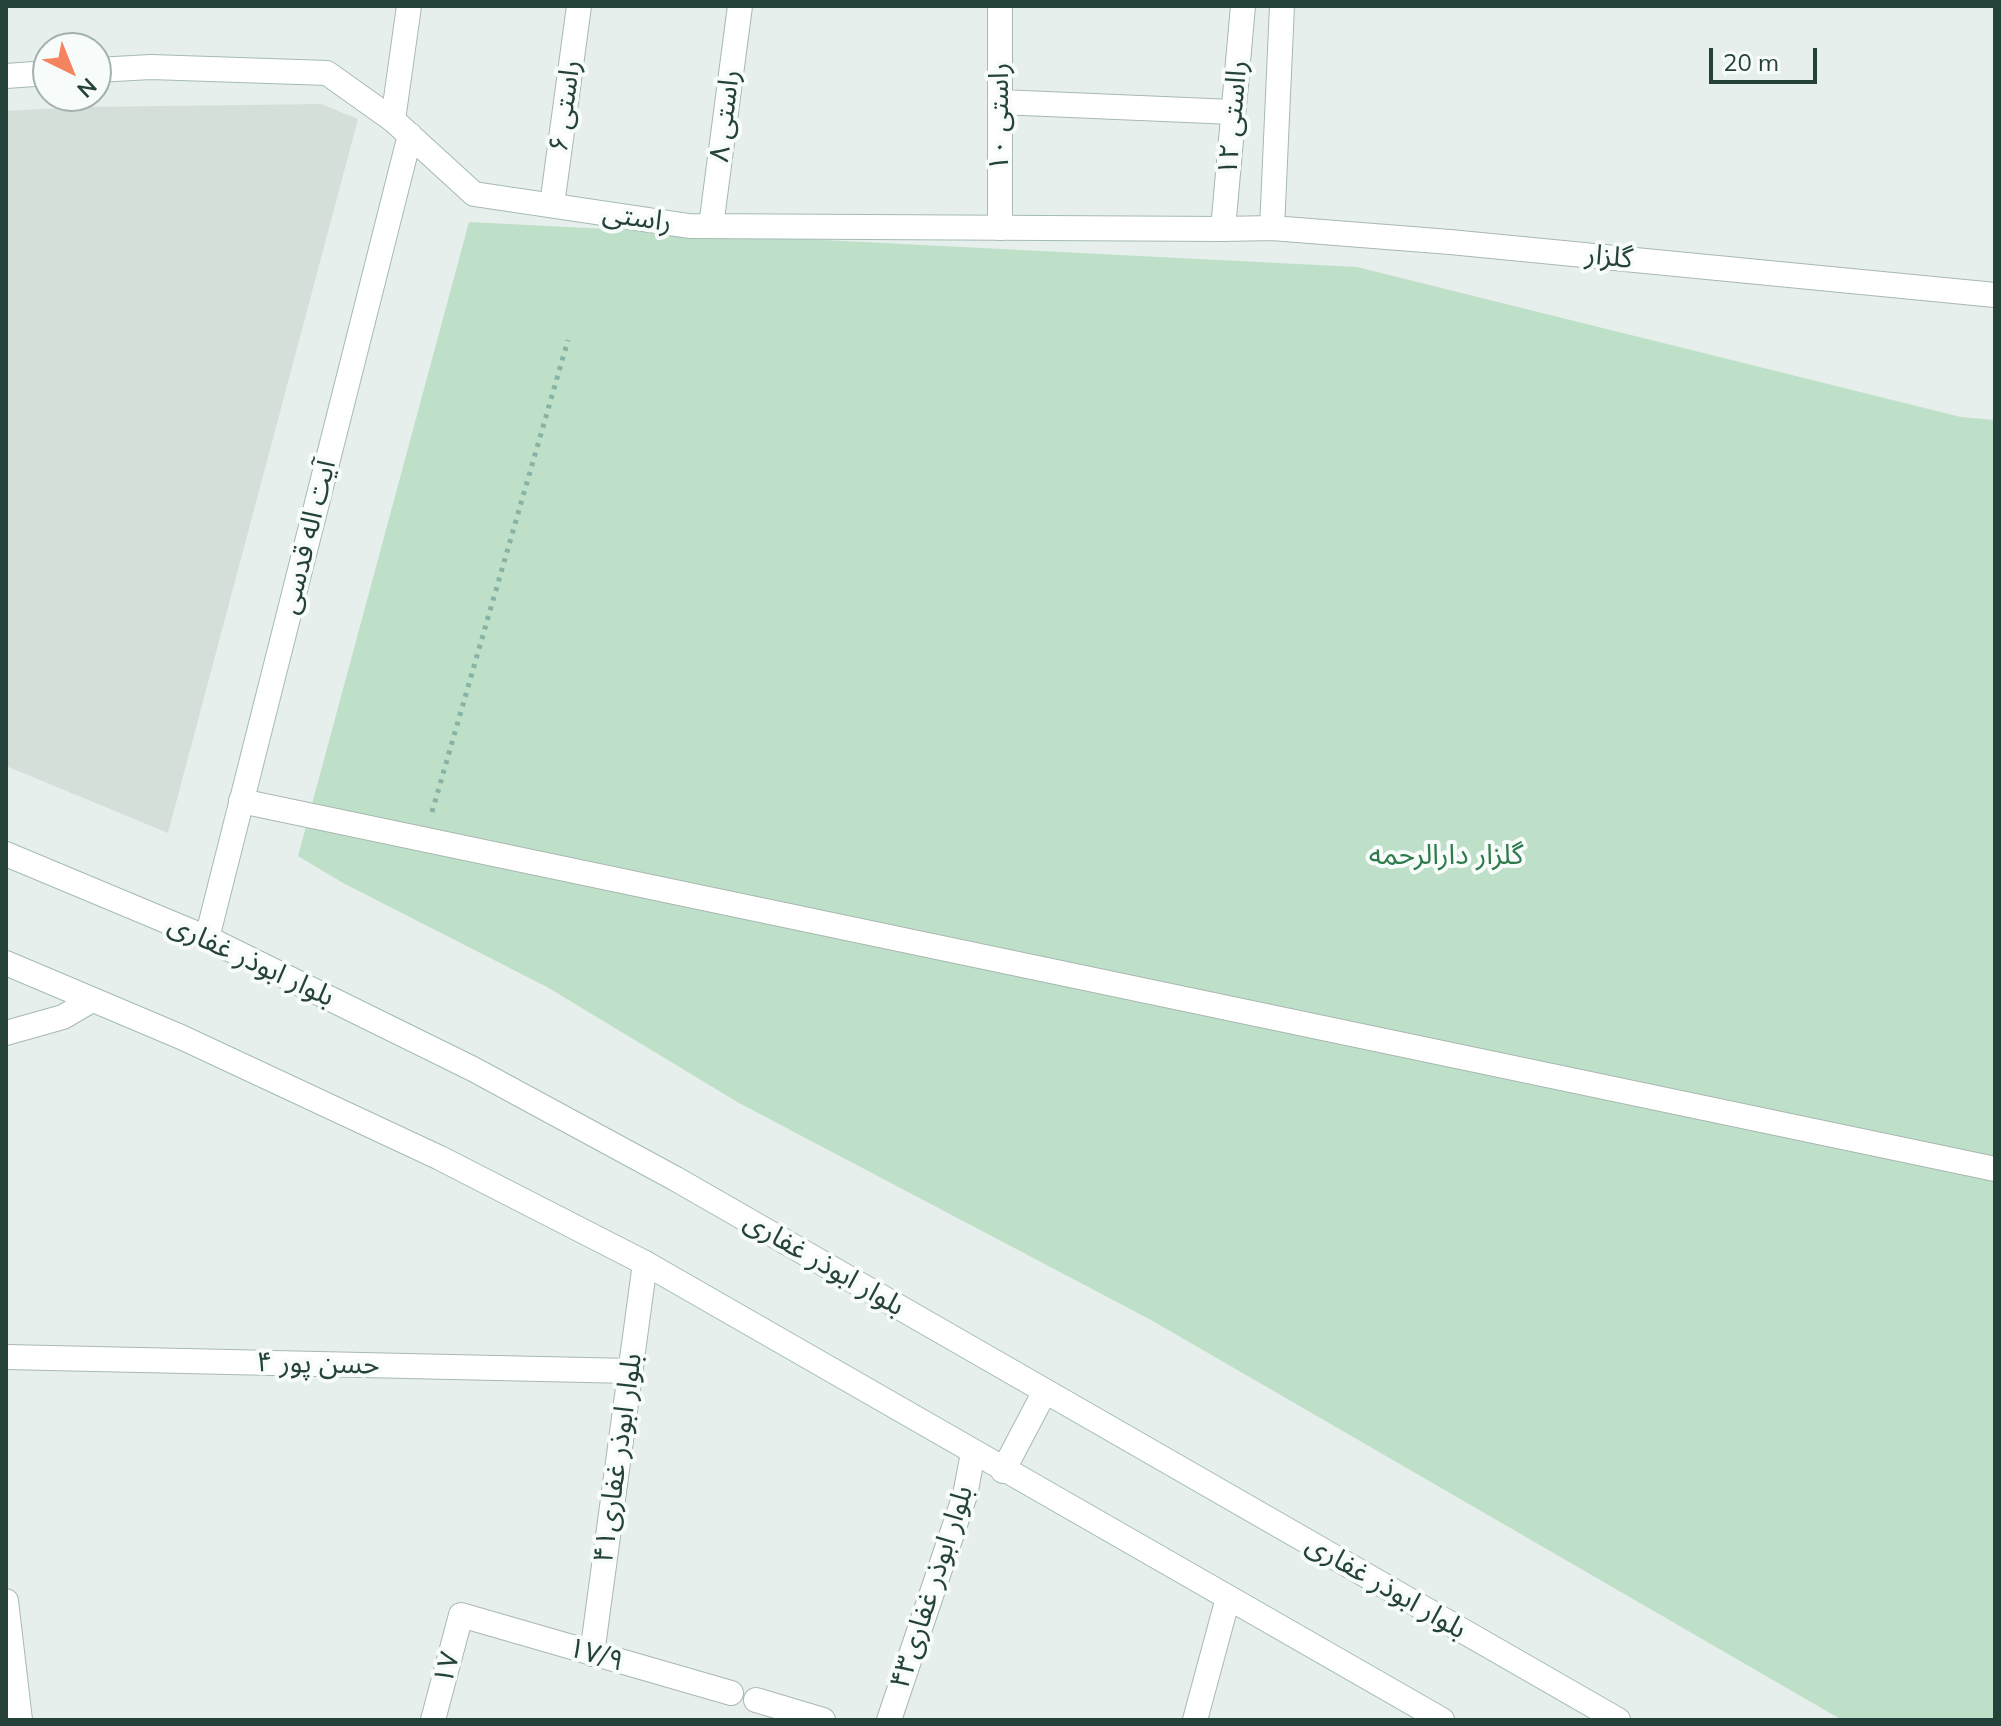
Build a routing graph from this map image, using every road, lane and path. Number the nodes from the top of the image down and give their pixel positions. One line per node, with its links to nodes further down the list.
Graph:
1 (409, 6): 12 (street, آیت اله قدسی)
2 (579, 6): 13 (street, راستی ۶)
3 (740, 6): 14 (street, راستی ۸)
4 (1000, 6): 10 (street, راستی ۱۰)
5 (1243, 6): 11 (street, ۱۲ رااستی)
6 (1282, 6): 16 (street, ۱۲ رااستی)
7 (112, 69): 12 (street, راستی)
8 (32, 74): 9 (street)
9 (6, 76)
10 (1000, 102): 11 (street); 15 (street, راستی ۱۰)
11 (1233, 112): 17 (street, ۱۲ رااستی)
12 (402, 128): 13 (street, راستی); 20 (street, آیت اله قدسی)
13 (552, 205): 14 (street, راستی)
14 (711, 226): 15 (street, راستی)
15 (1000, 228): 17 (street, راستی)
16 (1272, 228): 17 (street, گلزار); 18 (street, گلزار)
17 (1223, 229)
18 (1995, 295)
19 (568, 340): 21 (path)
20 (241, 801): 21 (street); 23 (street, آیت اله قدسی)
21 (424, 840): 27 (street)
22 (6, 854): 23 (street, بلوار ابوذر غفاری)
23 (207, 938): 31 (street, بلوار ابوذر غفاری)
24 (6, 963): 25 (street)
25 (92, 1000): 26 (street); 28 (street)
26 (6, 1033)
27 (1995, 1169)
28 (645, 1263): 30 (street, بلوار ابوذر غفاری۴۱); 32 (street)
29 (6, 1357): 30 (street, ۴ حسن پور)
30 (630, 1371): 37 (street, بلوار ابوذر غفاری۴۱)
31 (1045, 1391): 33 (street); 46 (street, بلوار ابوذر غفاری)
32 (973, 1453): 33 (street); 43 (street, بلوار ابوذر غفاری۴۳)
33 (1003, 1471): 34 (street)
34 (1228, 1598): 44 (street); 45 (street)
35 (6, 1601): 40 (street)
36 (461, 1615): 37 (street, ۱۷/۹); 41 (street, ۱۷)
37 (592, 1654): 38 (street, ۱۷/۹)
38 (731, 1693)
39 (756, 1700): 42 (street)
40 (20, 1720)
41 (433, 1720)
42 (823, 1720)
43 (889, 1720)
44 (1195, 1720)
45 (1442, 1720)
46 (1618, 1720)

